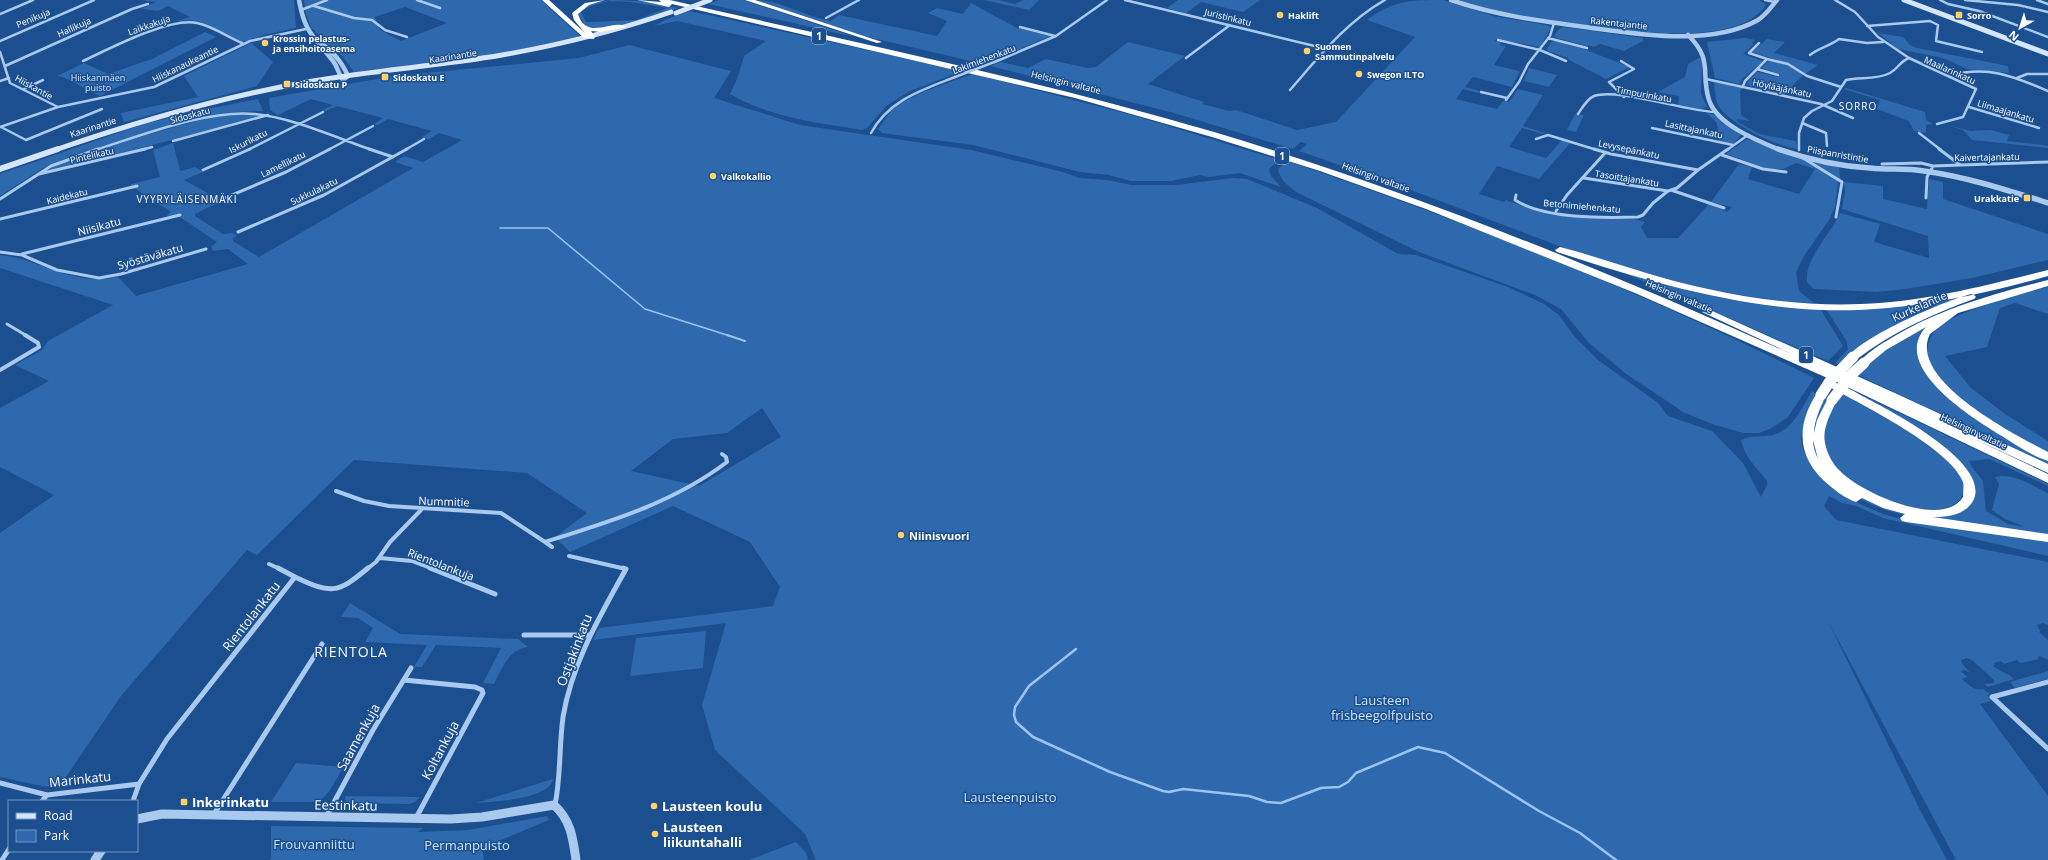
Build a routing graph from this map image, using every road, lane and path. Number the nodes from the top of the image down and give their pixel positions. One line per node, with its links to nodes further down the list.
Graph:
1 (33, 0): 37 (street)
2 (94, 0): 52 (street, Penikuja)
3 (299, 0): 34 (street)
4 (327, 0): 31 (street)
5 (416, 0): 32 (street)
6 (545, 0): 49 (highway)
7 (602, 0): 44 (highway)
8 (640, 0): 33 (highway)
9 (662, 0): 33 (highway, Helsingin valtatie / 1)
10 (682, 0): 58 (highway, Helsingin valtatie / 1)
11 (703, 0): 35 (main road, Kaarinantie, bridge)
12 (710, 0): 35 (main road, Kaarinantie, bridge)
13 (748, 0): 58 (highway)
14 (859, 0): 38 (street)
15 (1107, 0): 47 (street, Lakimiehenkatu)
16 (1125, 0): 40 (street, Juristinkatu)
17 (1385, 0): 60 (street)
18 (1451, 0): 39 (street, Rakentajantie)
19 (1765, 0): 27 (street)
20 (1835, 0): 41 (street, Maalarinkatu)
21 (1904, 0): 65 (main road)
22 (1915, 0): 62 (main road)
23 (1940, 0): 50 (street)
24 (1965, 0): 28 (street)
25 (2002, 0): 28 (street)
26 (2037, 0): 30 (street)
27 (1776, 1): 46 (street, Rakentajantie)
28 (2006, 3): 36 (street)
29 (148, 4): 74 (street, Hallikuja)
30 (2048, 4)
31 (314, 6): 34 (street); 48 (street)
32 (440, 8)
33 (701, 9): 156 (highway, Helsingin valtatie / 1)
34 (300, 10): 45 (street)
35 (673, 12): 42 (main road, Kaarinantie); 49 (main road, Kaarinantie)
36 (2048, 12)
37 (0, 14)
38 (826, 18)
39 (1554, 23): 46 (street, Rakentajantie); 51 (street)
40 (1230, 25): 60 (street, Juristinkatu); 68 (street)
41 (1867, 26): 55 (street, Maalarinkatu); 64 (street)
42 (623, 27): 44 (highway); 49 (main road, Kaarinantie)
43 (1020, 27): 47 (street)
44 (585, 28): 49 (highway)
45 (306, 29): 53 (street); 57 (street, Hiiskanaukeantie)
46 (1688, 35): 83 (street)
47 (1056, 36): 109 (street, Lakimiehenkatu, bridge)
48 (407, 37)
49 (590, 37): 78 (main road, Kaarinantie); 81 (main road, Kaarinantie)
50 (2048, 37)
51 (1548, 38): 59 (street); 61 (street)
52 (0, 40)
53 (316, 40): 78 (street); 81 (street)
54 (1498, 40): 61 (street)
55 (1884, 42): 66 (street); 69 (street, Maalarinkatu)
56 (1759, 43): 70 (street)
57 (243, 44): 71 (street, Laikkakuja); 94 (street, Hiiskanaukeantie)
58 (898, 48): 149 (highway, Helsingin valtatie / 1)
59 (1587, 48)
60 (1327, 49): 89 (street)
61 (1540, 50): 72 (street); 91 (street)
62 (2048, 50)
63 (0, 52): 67 (street, Hiiskantie)
64 (1982, 52)
65 (2048, 54)
66 (1810, 55)
67 (1, 56): 74 (street, Hiiskantie)
68 (1186, 58)
69 (1909, 58): 79 (street, Maalarinkatu); 87 (street)
70 (1767, 59): 75 (street); 87 (street)
71 (83, 61)
72 (1566, 61)
73 (1621, 61): 92 (street)
74 (6, 66): 80 (street, Hiiskantie)
75 (1757, 69): 77 (street); 86 (street)
76 (2048, 74): 82 (street)
77 (1778, 75)
78 (348, 76): 81 (main road, Kaarinantie)
79 (1948, 76): 82 (street); 95 (street, Maalarinkatu)
80 (9, 78): 85 (street); 88 (street, Hiiskantie)
81 (341, 78): 128 (main road, Kaarinantie)
82 (2016, 78): 90 (street)
83 (1706, 79): 86 (street, Höylääjänkatu); 98 (street)
84 (43, 80): 88 (street)
85 (0, 81)
86 (1743, 86): 93 (street, Höylääjänkatu)
87 (1841, 87): 93 (street)
88 (24, 89): 94 (street, Hiiskantie)
89 (1290, 90)
90 (2048, 90)
91 (1481, 92)
92 (1624, 97): 98 (street, Timpurinkatu); 99 (street, Timpurinkatu)
93 (1826, 106): 101 (street, Höylääjänkatu); 102 (street)
94 (58, 107): 106 (street, Hiiskanaukeantie)
95 (1969, 107): 104 (street, Maalarinkatu); 108 (street, Liimaajankatu)
96 (102, 109): 106 (street)
97 (322, 112): 103 (street, Iskurikatu)
98 (1715, 112): 111 (street, Piispanristintie)
99 (1578, 114)
100 (268, 115): 103 (street, Sidoskatu); 115 (street); 133 (street, Sidoskatu)
101 (1853, 118)
102 (1802, 123): 117 (street); 119 (street)
103 (298, 124): 113 (street, Sidoskatu); 129 (street, Iskurikatu)
104 (1937, 124)
105 (374, 126): 113 (street, Lamellikatu)
106 (0, 127)
107 (1652, 128): 116 (street, Lasittajankatu)
108 (2039, 128)
109 (871, 133)
110 (1919, 133): 126 (street)
111 (1748, 136): 116 (street, Betonimiehenkatu); 122 (street, Piispanristintie)
112 (424, 139): 123 (street, Sukkulakatu)
113 (346, 140): 123 (street, Sidoskatu); 138 (street, Lamellikatu)
114 (1536, 140): 120 (street, Levysepänkatu)
115 (173, 141)
116 (1733, 145): 121 (street, Betonimiehenkatu)
117 (1827, 146)
118 (152, 148): 133 (street, Pintelikatu)
119 (1799, 150)
120 (1605, 153): 130 (street, Levysepänkatu); 134 (street)
121 (1722, 154): 130 (street, Betonimiehenkatu); 132 (street)
122 (1803, 156): 131 (street, Piispanristintie); 145 (street)
123 (393, 157): 147 (street, Sukkulakatu)
124 (2048, 162): 126 (street, Kaivertajankatu)
125 (1882, 164): 127 (street, Kaivertajankatu)
126 (1960, 164): 127 (street, Kaivertajankatu)
127 (1932, 166): 131 (street)
128 (0, 169)
129 (203, 170)
130 (1698, 170): 136 (street, Betonimiehenkatu)
131 (1929, 171): 139 (street); 141 (street, Piispanristintie)
132 (1786, 172)
133 (36, 175): 140 (street, Sidoskatu)
134 (1584, 178): 136 (street, Tasoittajankatu); 143 (street)
135 (137, 186): 146 (street, Kaidekatu)
136 (1669, 191): 142 (street, Tasoittajankatu); 143 (street, Betonimiehenkatu)
137 (1516, 195): 143 (street, Betonimiehenkatu)
138 (225, 198)
139 (1926, 198)
140 (0, 199)
141 (2048, 203)
142 (1724, 208)
143 (1556, 211)
144 (180, 214): 151 (street, Niisikatu)
145 (1836, 217)
146 (0, 219)
147 (238, 232)
148 (206, 249): 151 (street, Syöstäväkatu)
149 (1560, 250): 154 (highway); 161 (highway, Helsingin valtatie / 1)
150 (0, 252): 151 (street)
151 (22, 254)
152 (2048, 273): 154 (highway, Kurkelantie)
153 (2048, 283): 155 (highway, Kurkelantie)
154 (2008, 284): 165 (highway, Kurkelantie, bridge)
155 (1952, 313): 156 (highway, Kurkelantie, bridge); 160 (highway)
156 (1713, 322): 162 (highway, Helsingin valtatie / 1)
157 (7, 324): 158 (street)
158 (0, 370)
159 (722, 454): 166 (street)
160 (2048, 457)
161 (2048, 469)
162 (2048, 479)
163 (336, 491): 164 (street, Nummitie)
164 (421, 510): 166 (street, Nummitie); 169 (street, Rientolankatu)
165 (2048, 538)
166 (545, 542): 167 (street, Nummitie)
167 (552, 547)
168 (569, 556): 173 (street, Ostjakinkatu)
169 (380, 558): 171 (street, Rientolankatu); 172 (street, Rientolankuja)
170 (269, 564): 171 (street)
171 (295, 577): 181 (street, Rientolankatu)
172 (495, 594)
173 (589, 634): 174 (street); 185 (street, Ostjakinkatu)
174 (524, 635)
175 (322, 644): 186 (street)
176 (411, 668): 177 (street, Saamenkuja)
177 (404, 680): 187 (street, Saamenkuja); 189 (street, Koltankuja)
178 (2048, 682): 179 (street)
179 (2048, 749)
180 (0, 783): 182 (street, Marinkatu)
181 (139, 784): 182 (street, Marinkatu); 184 (street, Rientolankatu)
182 (47, 794): 183 (street)
183 (43, 800)
184 (133, 800)
185 (554, 805): 189 (street, Eestinkatu); 192 (street)
186 (213, 815): 187 (street, Eestinkatu); 188 (street, Eestinkatu)
187 (326, 817): 189 (street, Eestinkatu)
188 (138, 819)
189 (416, 819)
190 (8, 851): 191 (street)
191 (2, 860)
192 (576, 860)

